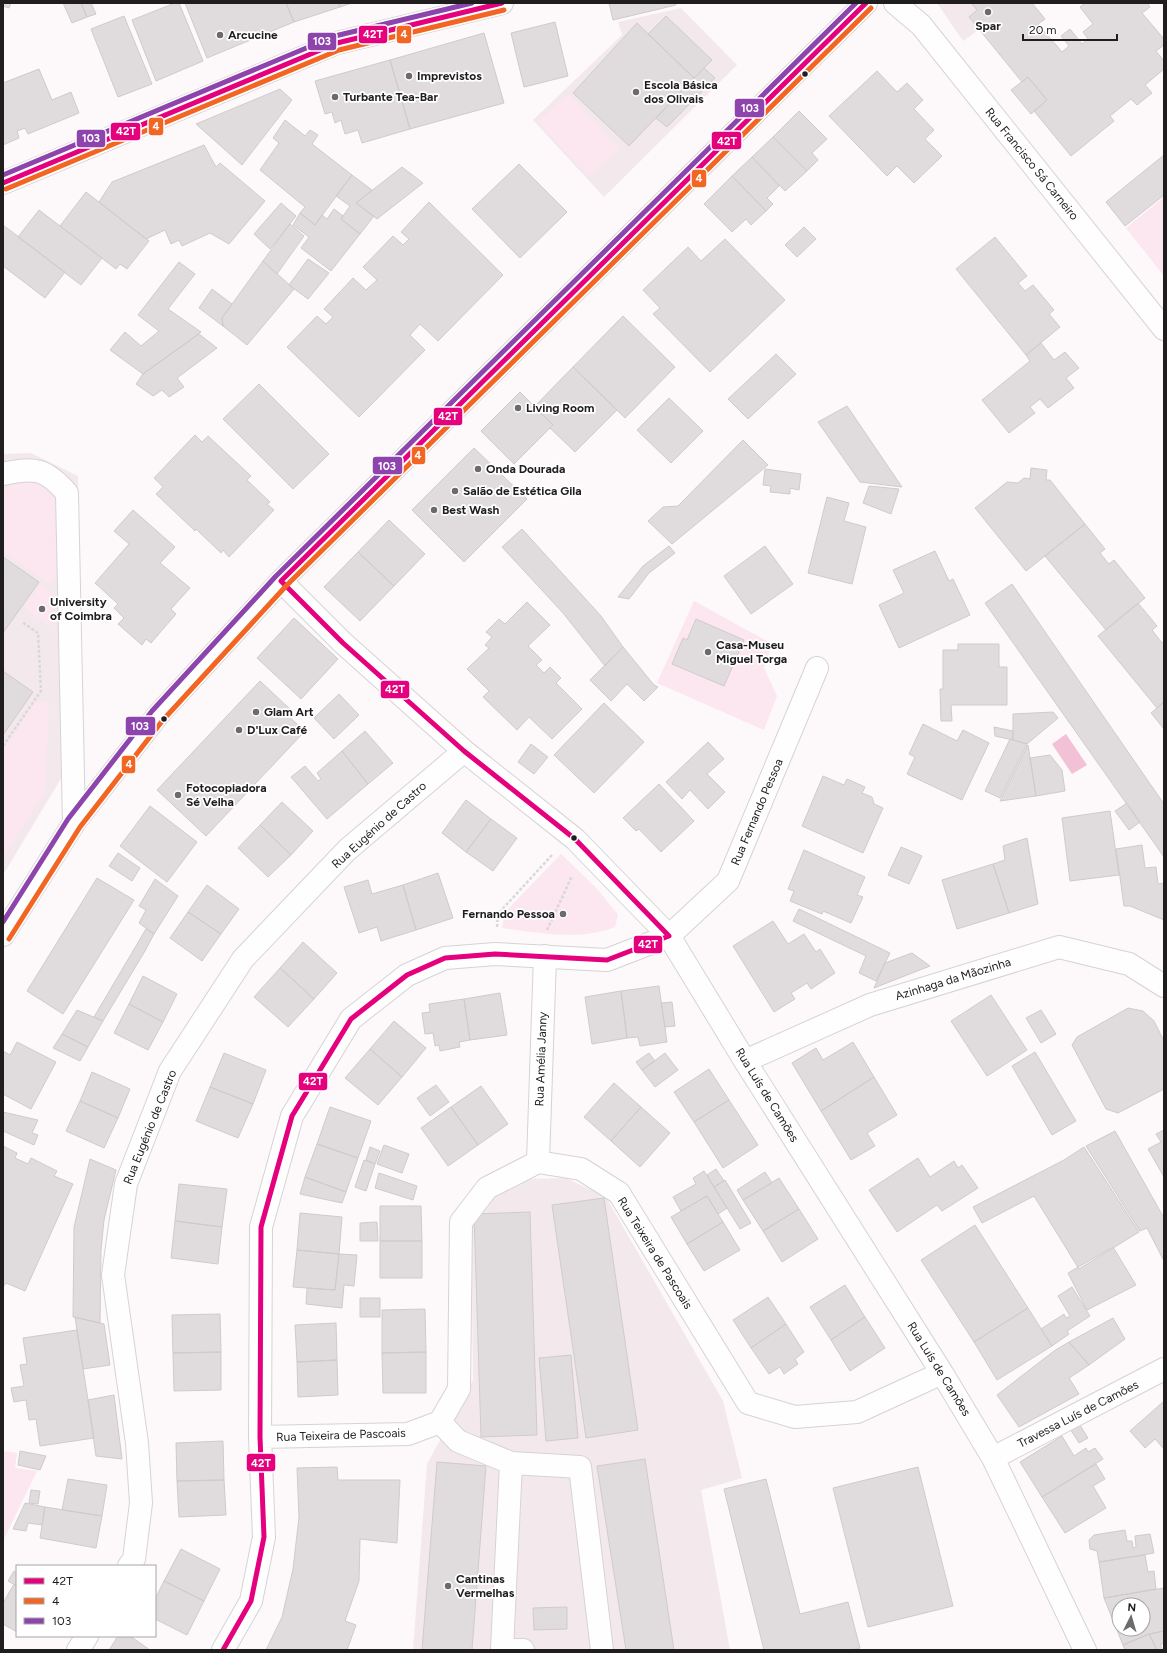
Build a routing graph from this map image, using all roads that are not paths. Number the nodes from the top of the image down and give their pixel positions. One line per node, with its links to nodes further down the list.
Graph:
1 (502, 3): 4 (street)
2 (866, 3): 7 (street)
3 (895, 3): 5 (street, Rua Francisco Sá Carneiro)
4 (3, 183)
5 (1164, 329)
6 (3, 474): 10 (street)
7 (281, 581): 9 (street, Rua Luís de Camões); 10 (street)
8 (817, 668): 12 (street, Rua Fernando Pessoa)
9 (464, 751): 12 (street, Rua Luís de Camões); 23 (street, Rua Eugénio de Castro)
10 (74, 823): 11 (street)
11 (3, 935)
12 (670, 936): 13 (street); 15 (street, Rua Luís de Camões)
13 (545, 956): 16 (street, Rua Amélia Janny); 20 (street)
14 (1164, 986): 15 (street, Azinhaga da Mãozinha)
15 (745, 1061): 18 (street, Rua Luís de Camões)
16 (538, 1162): 18 (street, Rua Teixeira de Pascoais); 19 (street)
17 (1164, 1370): 21 (street, Travessa Luís de Camões)
18 (942, 1373): 21 (street, Rua Luís de Camões)
19 (440, 1422): 20 (street, Rua Teixeira de Pascoais); 22 (street)
20 (260, 1437): 26 (street)
21 (993, 1458): 29 (street, Rua Luís de Camões)
22 (511, 1463): 27 (street); 28 (street)
23 (130, 1565)
24 (85, 1637): 25 (street)
25 (78, 1650)
26 (223, 1650)
27 (523, 1650)
28 (602, 1650)
29 (1085, 1650)

